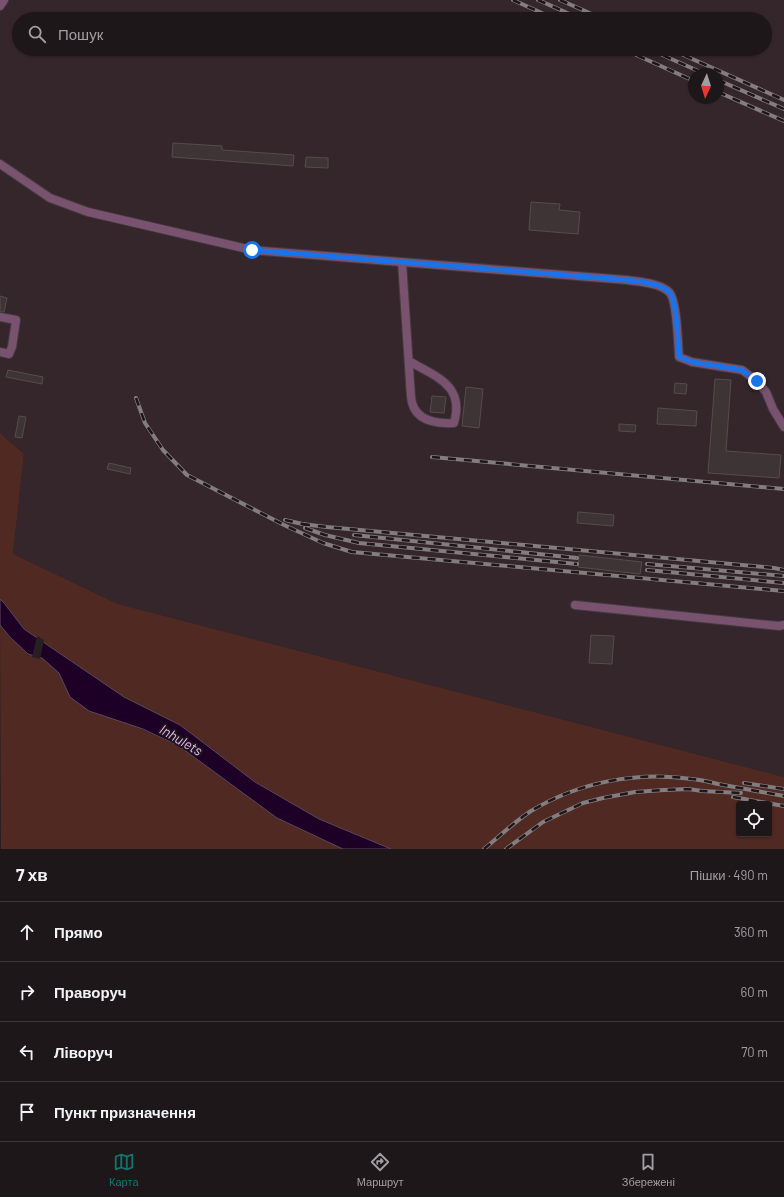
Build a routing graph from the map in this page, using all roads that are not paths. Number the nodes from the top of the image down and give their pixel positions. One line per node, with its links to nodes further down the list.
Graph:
1 (4, 0): 2 (lane)
2 (0, 6)
3 (0, 164): 4 (lane)
4 (402, 262): 7 (lane); 8 (lane)
5 (0, 317): 6 (lane)
6 (0, 352)
7 (409, 362): 7 (lane)
8 (784, 427)
9 (575, 605): 10 (lane)
10 (784, 625)

